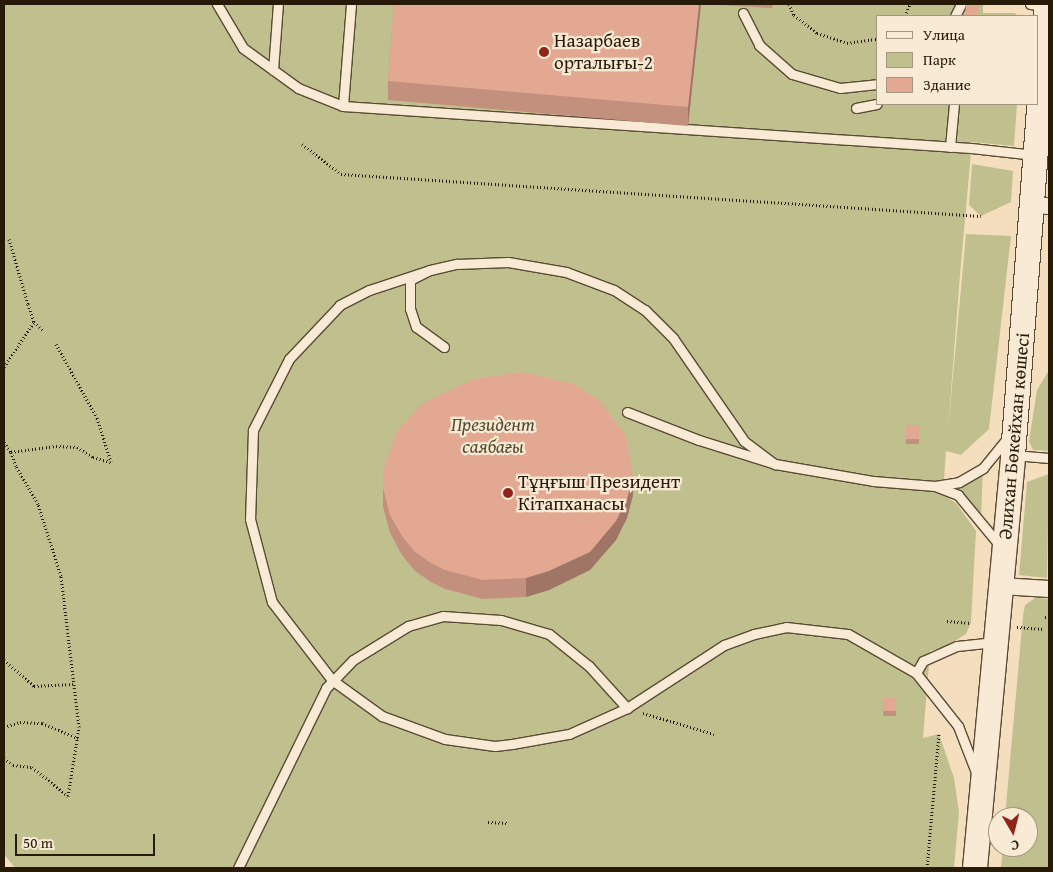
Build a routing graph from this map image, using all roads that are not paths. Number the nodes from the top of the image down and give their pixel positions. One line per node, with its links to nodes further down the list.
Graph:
1 (216, 4): 8 (lane)
2 (278, 4): 8 (lane)
3 (351, 4): 14 (lane)
4 (962, 4): 7 (lane)
5 (1041, 5): 10 (street, Әлихан Бөкейхан көшесі)
6 (743, 13): 9 (lane)
7 (956, 15)
8 (273, 70): 14 (lane)
9 (876, 84)
10 (1038, 96)
11 (876, 104): 15 (lane)
12 (954, 105): 16 (lane)
13 (1038, 105): 17 (street, Әлихан Бөкейхан көшесі)
14 (343, 106): 16 (lane)
15 (856, 108)
16 (950, 147): 17 (lane)
17 (1036, 156): 18 (street, Әлихан Бөкейхан көшесі)
18 (1041, 205): 22 (street, Әлихан Бөкейхан көшесі)
19 (430, 270): 20 (lane); 25 (lane); 32 (lane)
20 (444, 347)
21 (627, 412): 25 (lane)
22 (1015, 428): 23 (street, Әлихан Бөкейхан көшесі); 26 (lane)
23 (1014, 455): 24 (lane); 27 (street, Әлихан Бөкейхан көшесі)
24 (1049, 458)
25 (775, 464): 26 (lane)
26 (935, 486): 27 (lane)
27 (1004, 552): 28 (street, Әлихан Бөкейхан көшесі)
28 (1001, 586): 29 (street); 30 (street, Әлихан Бөкейхан көшесі)
29 (1049, 589)
30 (995, 642): 31 (lane); 34 (street, Әлихан Бөкейхан көшесі)
31 (916, 673): 33 (lane); 34 (lane)
32 (332, 680): 33 (lane); 33 (lane); 35 (lane)
33 (627, 708)
34 (982, 787): 36 (street, Әлихан Бөкейхан көшесі)
35 (238, 868)
36 (975, 868)

